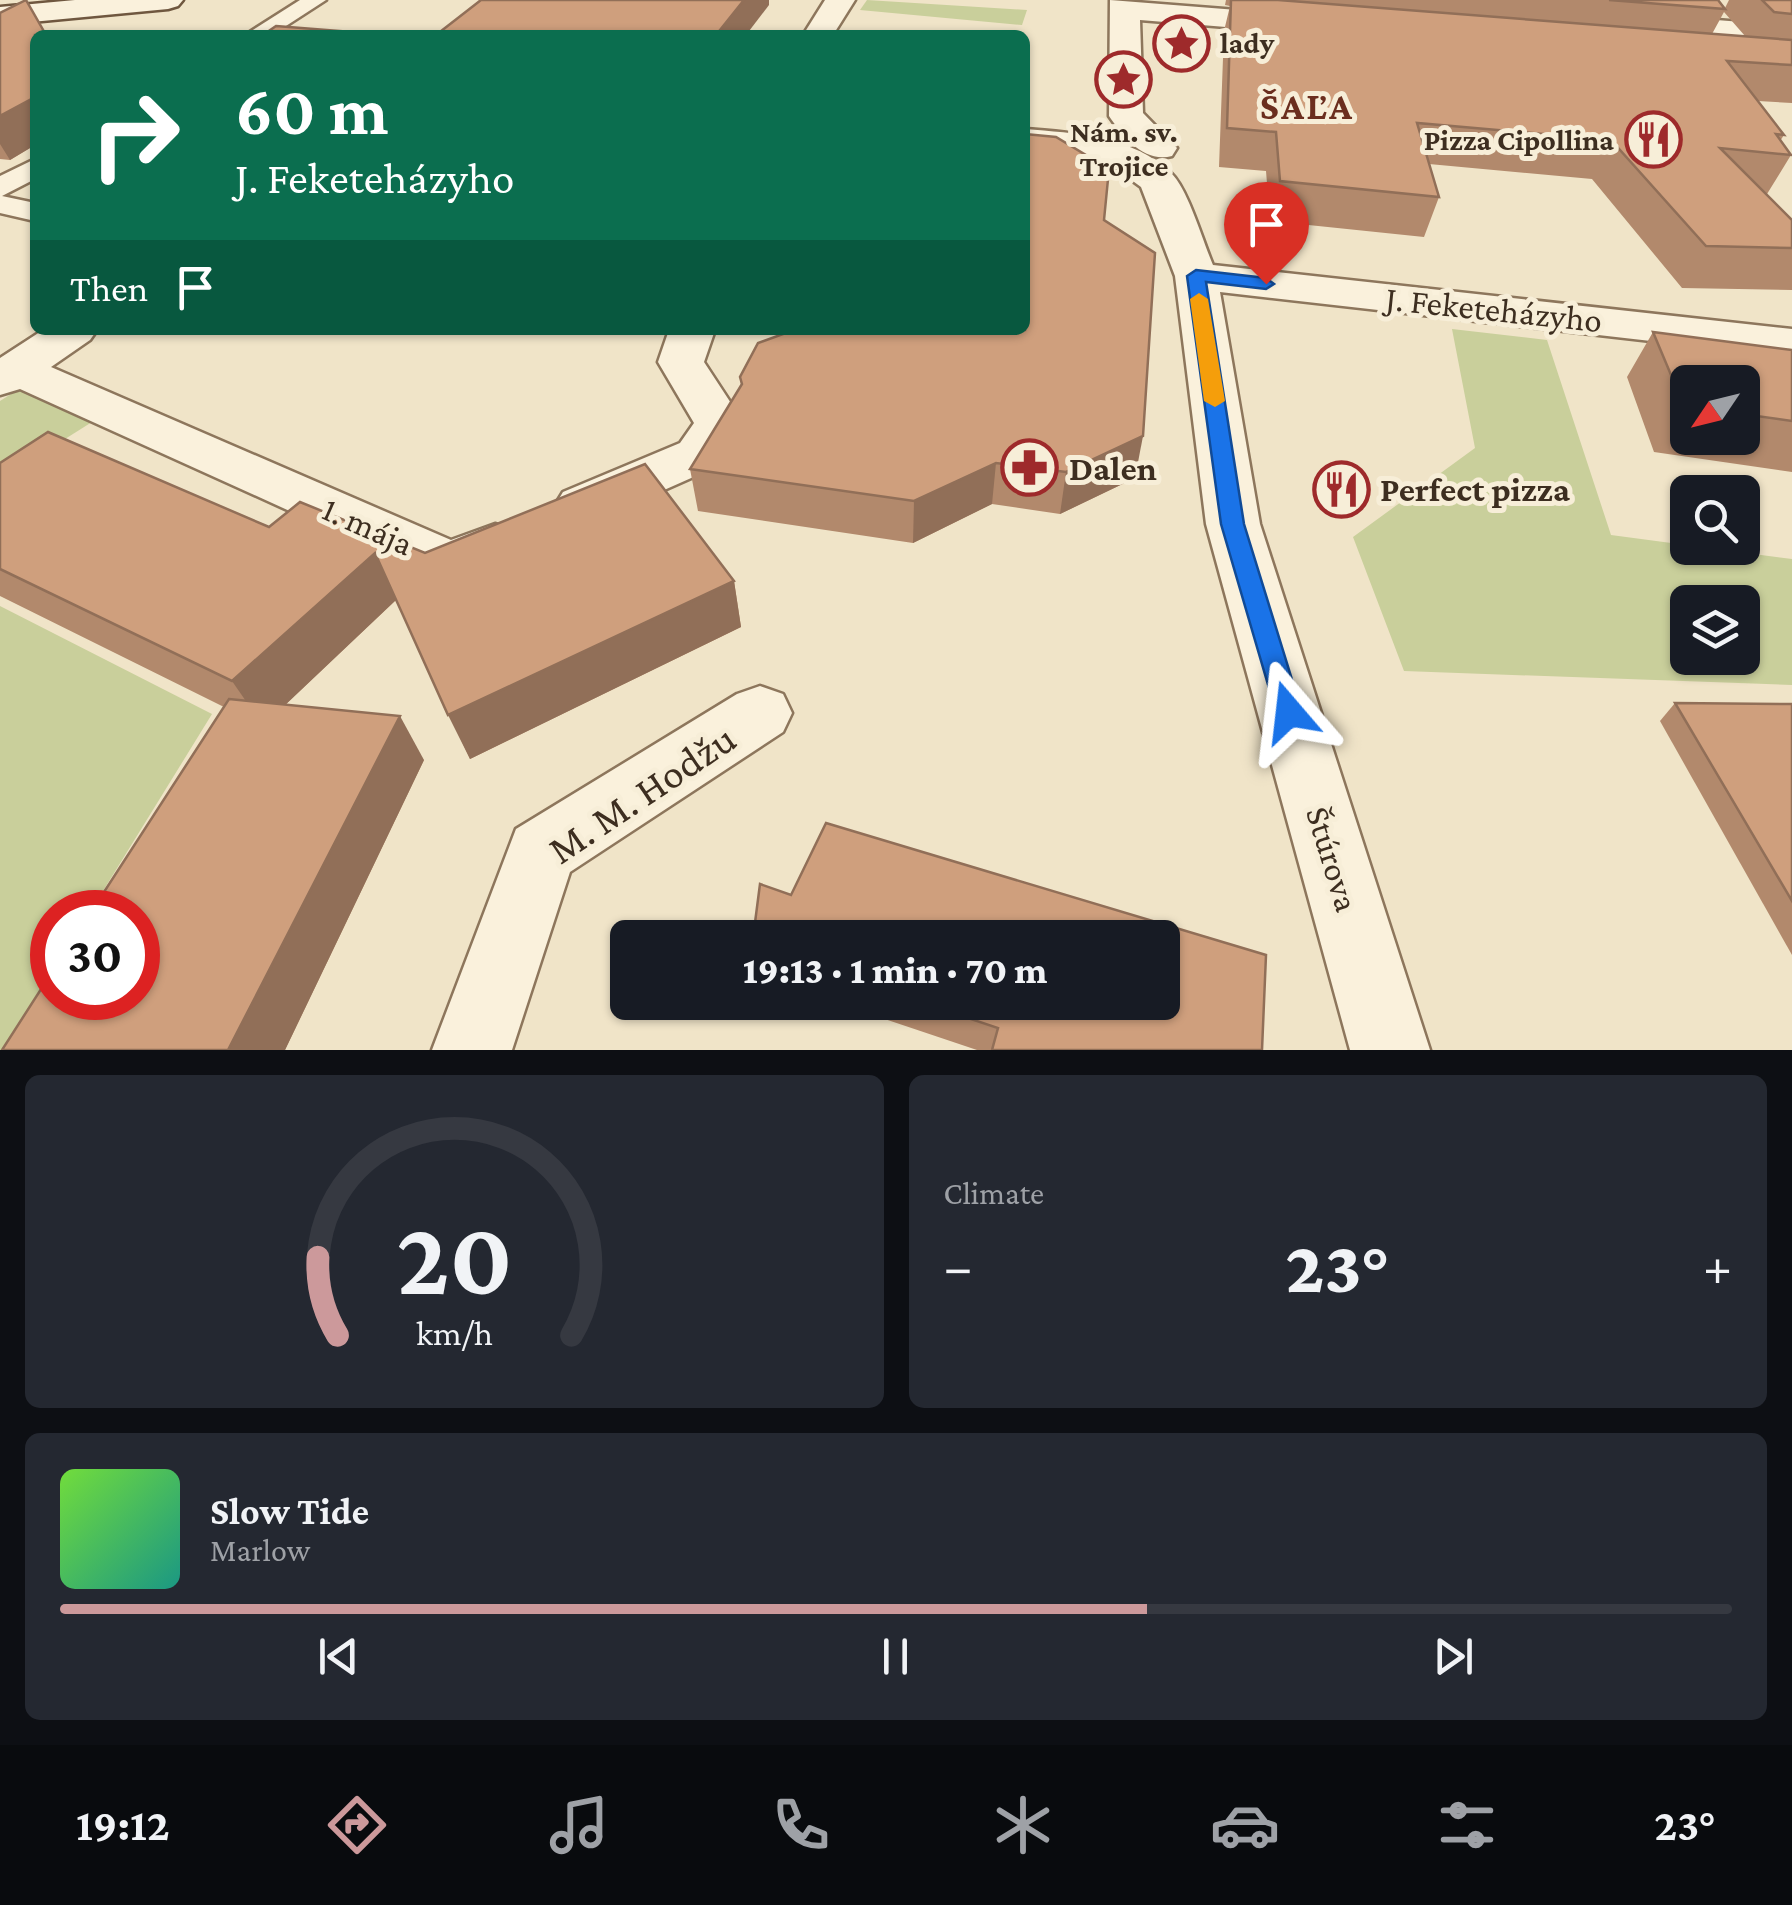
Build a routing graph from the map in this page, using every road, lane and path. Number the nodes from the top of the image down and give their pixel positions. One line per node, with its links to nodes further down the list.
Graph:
1 (168, 0): 6 (street)
2 (315, 0): 9 (lane)
3 (840, 0): 10 (street)
4 (1692, 0): 8 (street)
5 (1124, 5): 7 (street); 15 (street, Štúrova)
6 (0, 16)
7 (1334, 26)
8 (1717, 29): 11 (street); 12 (street); 12 (street)
9 (264, 30)
10 (821, 30)
11 (1792, 35)
12 (1742, 60): 13 (street)
13 (1792, 64)
14 (1030, 140): 15 (street)
15 (1144, 154): 20 (street, Štúrova)
16 (30, 170): 17 (lane)
17 (0, 188)
18 (0, 204): 19 (lane)
19 (30, 211)
20 (1196, 276): 23 (street, J. Feketeházyho); 27 (street, Štúrova)
21 (67, 335): 24 (street)
22 (690, 335): 24 (street, 1. mája)
23 (1792, 344)
24 (9, 375)
25 (760, 713): 26 (street, M. M. Hodžu)
26 (472, 1050)
27 (1390, 1050)

